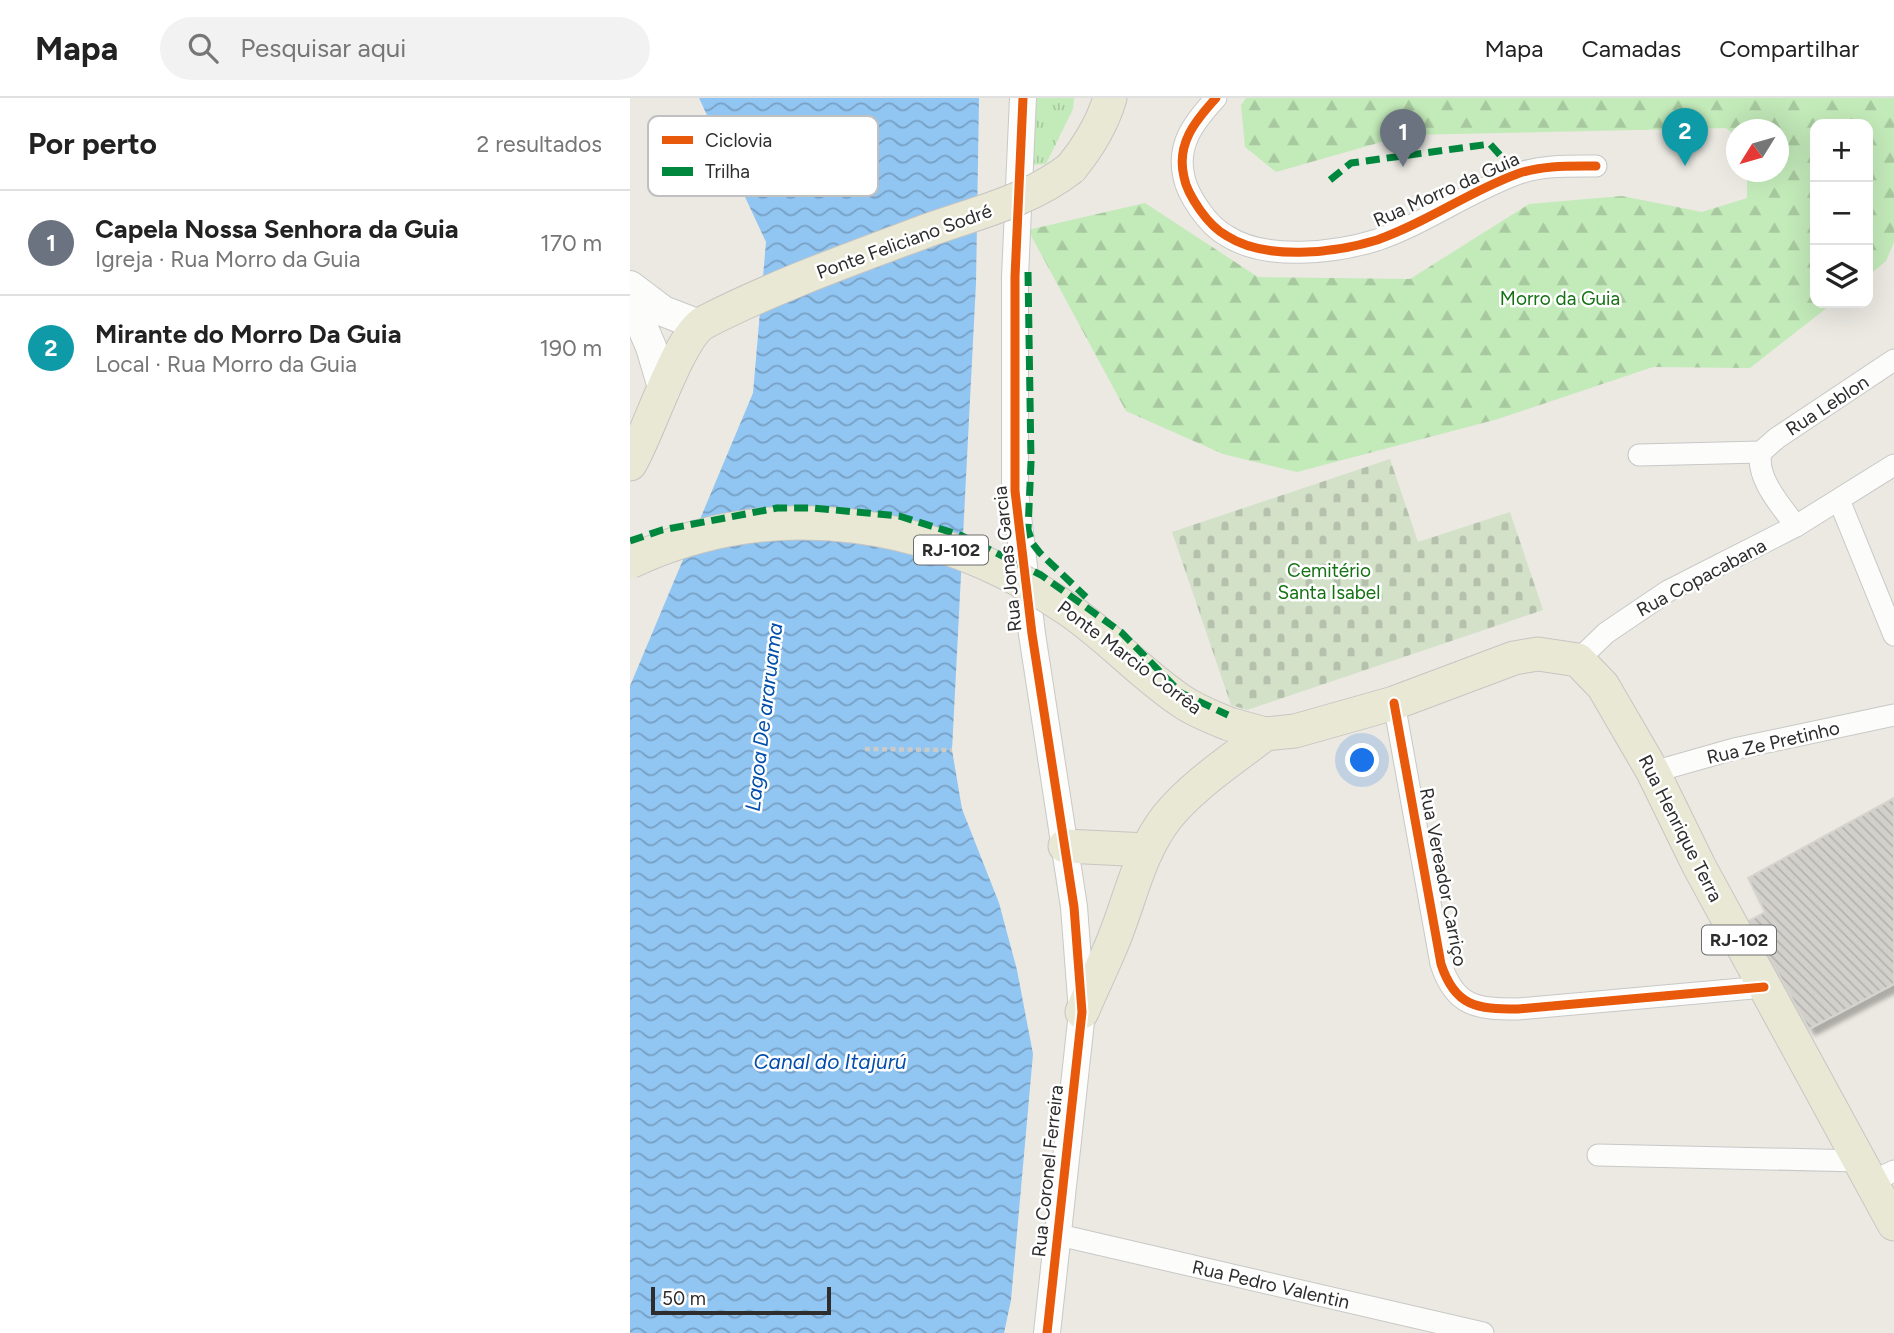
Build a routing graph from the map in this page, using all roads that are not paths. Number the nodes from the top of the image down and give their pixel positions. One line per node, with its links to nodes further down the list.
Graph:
1 (1023, 98): 23 (street, Rua Jonas Garcia)
2 (1110, 98): 7 (main road, Ponte Feliciano Sodré, bridge)
3 (1216, 98): 4 (street, Rua Morro da Guia)
4 (1596, 166)
5 (630, 286): 7 (main road)
6 (630, 298): 9 (main road)
7 (702, 324): 9 (main road)
8 (1894, 360): 10 (street, Rua Leblon)
9 (664, 391): 12 (main road)
10 (1761, 452): 11 (street); 15 (street)
11 (1639, 454)
12 (630, 464)
13 (1894, 465): 14 (street, Rua Copacabana)
14 (1839, 500): 15 (street, Rua Copacabana); 17 (street)
15 (1796, 526): 18 (street, Rua Copacabana)
16 (630, 562): 21 (main road, Ponte Marcio Corrêa / RJ-102, bridge)
17 (1894, 635)
18 (1578, 660): 19 (main road, RJ-102); 22 (main road, Rua Henrique Terra / RJ-102)
19 (1394, 703): 21 (main road, RJ-102); 25 (street, Rua Vereador Carriço)
20 (1894, 715): 22 (street, Rua Ze Pretinho)
21 (1265, 734): 24 (main road)
22 (1653, 772): 25 (main road, Rua Henrique Terra / RJ-102)
23 (1065, 846): 24 (main road); 26 (street, Rua Jonas Garcia)
24 (1147, 850): 26 (main road)
25 (1764, 986): 28 (main road, Rua Henrique Terra / RJ-102)
26 (1082, 1012): 30 (street, Rua Coronel Ferreira)
27 (1598, 1155): 28 (street)
28 (1875, 1171): 29 (main road, Rua Henrique Terra / RJ-102)
29 (1894, 1224)
30 (1059, 1235): 31 (street, Rua Coronel Ferreira); 32 (street, Rua Pedro Valentin)
31 (1047, 1333)
32 (1483, 1333)

